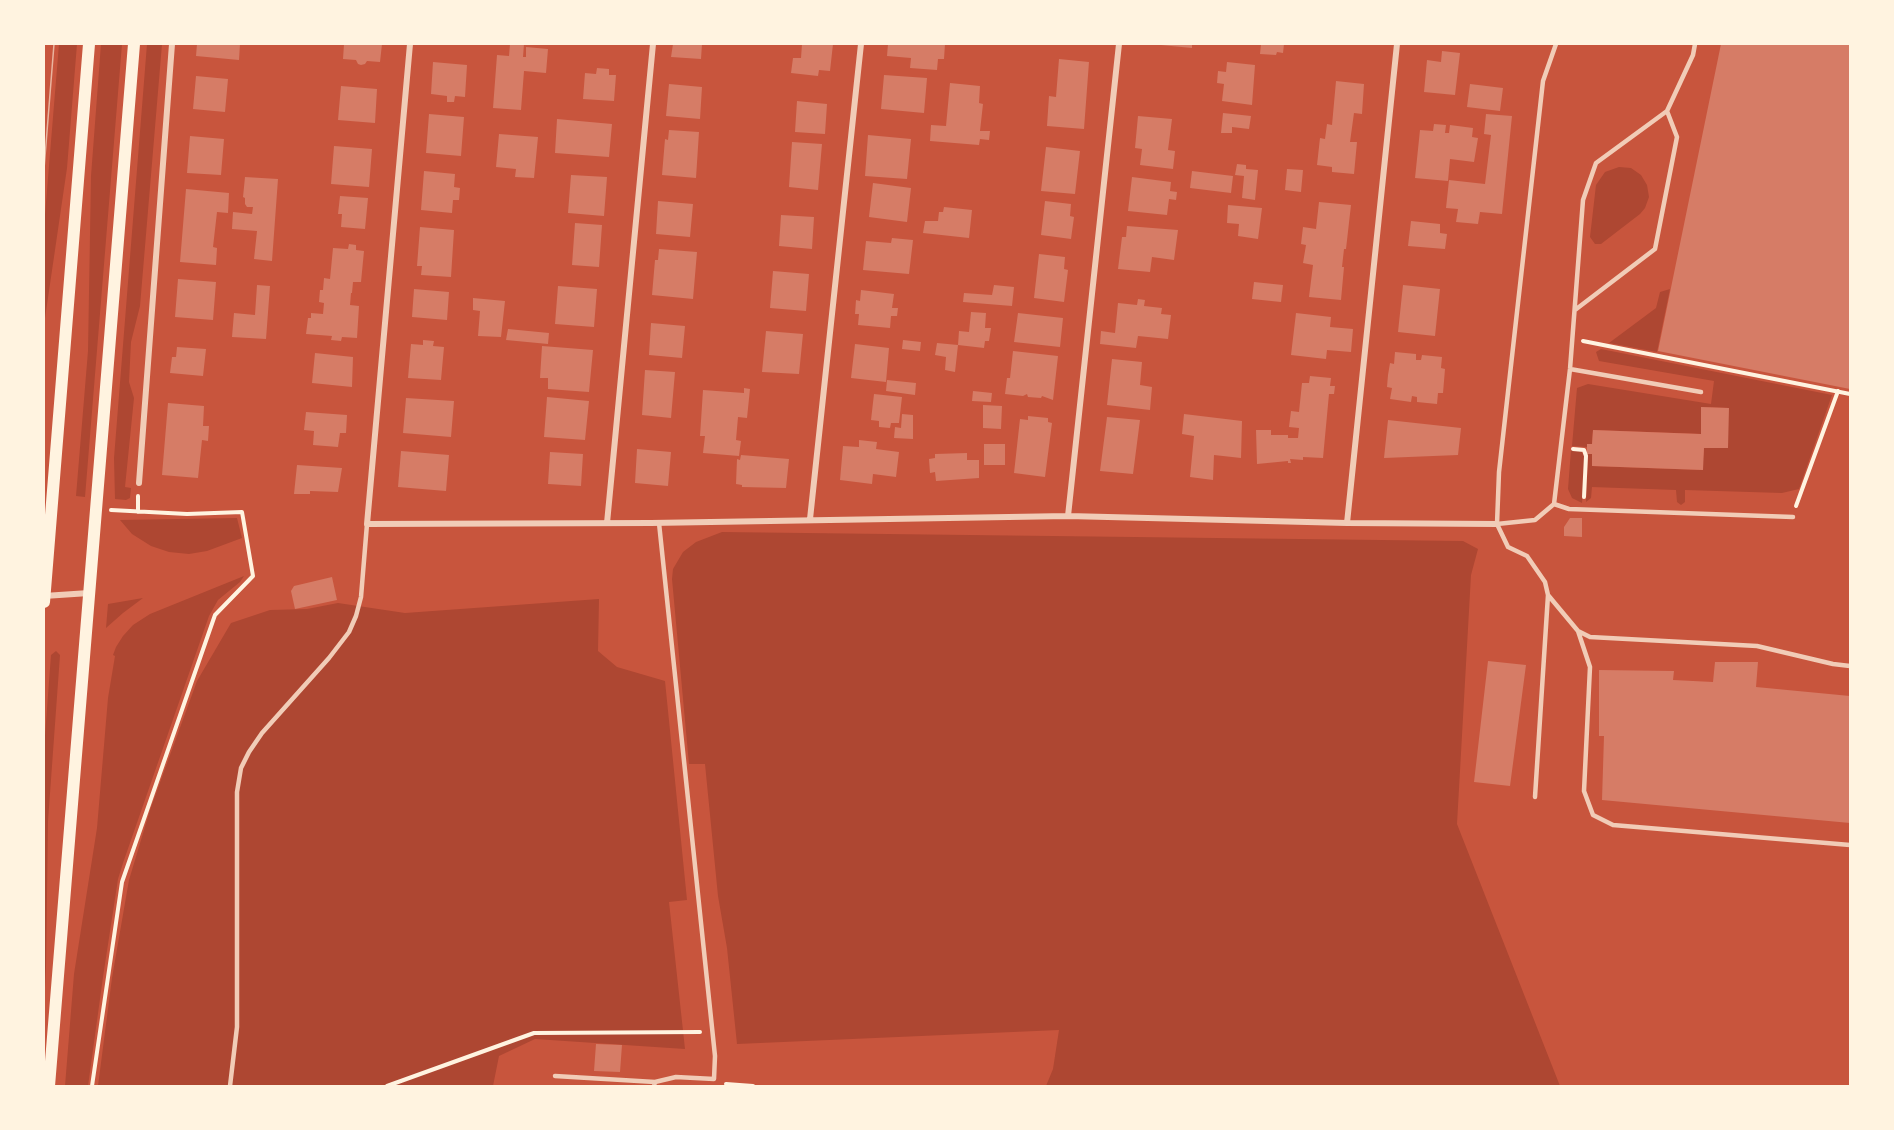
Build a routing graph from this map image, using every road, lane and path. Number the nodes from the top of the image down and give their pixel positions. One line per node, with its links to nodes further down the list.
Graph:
1 (89, 44): 20 (main road)
2 (134, 44): 22 (main road)
3 (172, 44): 19 (street)
4 (410, 44): 31 (street)
5 (653, 44): 28 (street)
6 (861, 44): 27 (street)
7 (1119, 44): 25 (street)
8 (1396, 44): 30 (street)
9 (1556, 44): 32 (lane)
10 (1695, 44): 11 (lane)
11 (1667, 111): 12 (lane); 12 (lane)
12 (1575, 309): 13 (lane)
13 (1572, 340): 14 (lane); 15 (path)
14 (1570, 369): 16 (lane); 18 (lane)
15 (1838, 391): 17 (path); 26 (path)
16 (1701, 392)
17 (1851, 394)
18 (1561, 447): 21 (lane); 23 (path)
19 (139, 483)
20 (51, 504): 24 (street); 35 (main road)
21 (1554, 504): 23 (lane); 32 (lane)
22 (97, 509): 33 (main road); 46 (path)
23 (1584, 509): 26 (lane)
24 (44, 515)
25 (1068, 516): 27 (street); 30 (street)
26 (1792, 517)
27 (810, 519): 29 (street)
28 (607, 523): 29 (street); 31 (street)
29 (659, 523): 43 (lane)
30 (1347, 523): 32 (street)
31 (367, 524): 47 (lane)
32 (1497, 524): 34 (lane)
33 (90, 593): 35 (street); 45 (main road)
34 (1548, 595): 37 (lane); 39 (lane)
35 (44, 596): 36 (main road)
36 (44, 602)
37 (1578, 631): 38 (lane); 40 (lane)
38 (1851, 666)
39 (1535, 797)
40 (1851, 845)
41 (702, 1032): 48 (path)
42 (555, 1076): 43 (lane)
43 (654, 1084)
44 (726, 1084): 49 (path)
45 (50, 1086)
46 (93, 1086)
47 (230, 1086)
48 (387, 1086)
49 (753, 1086)

